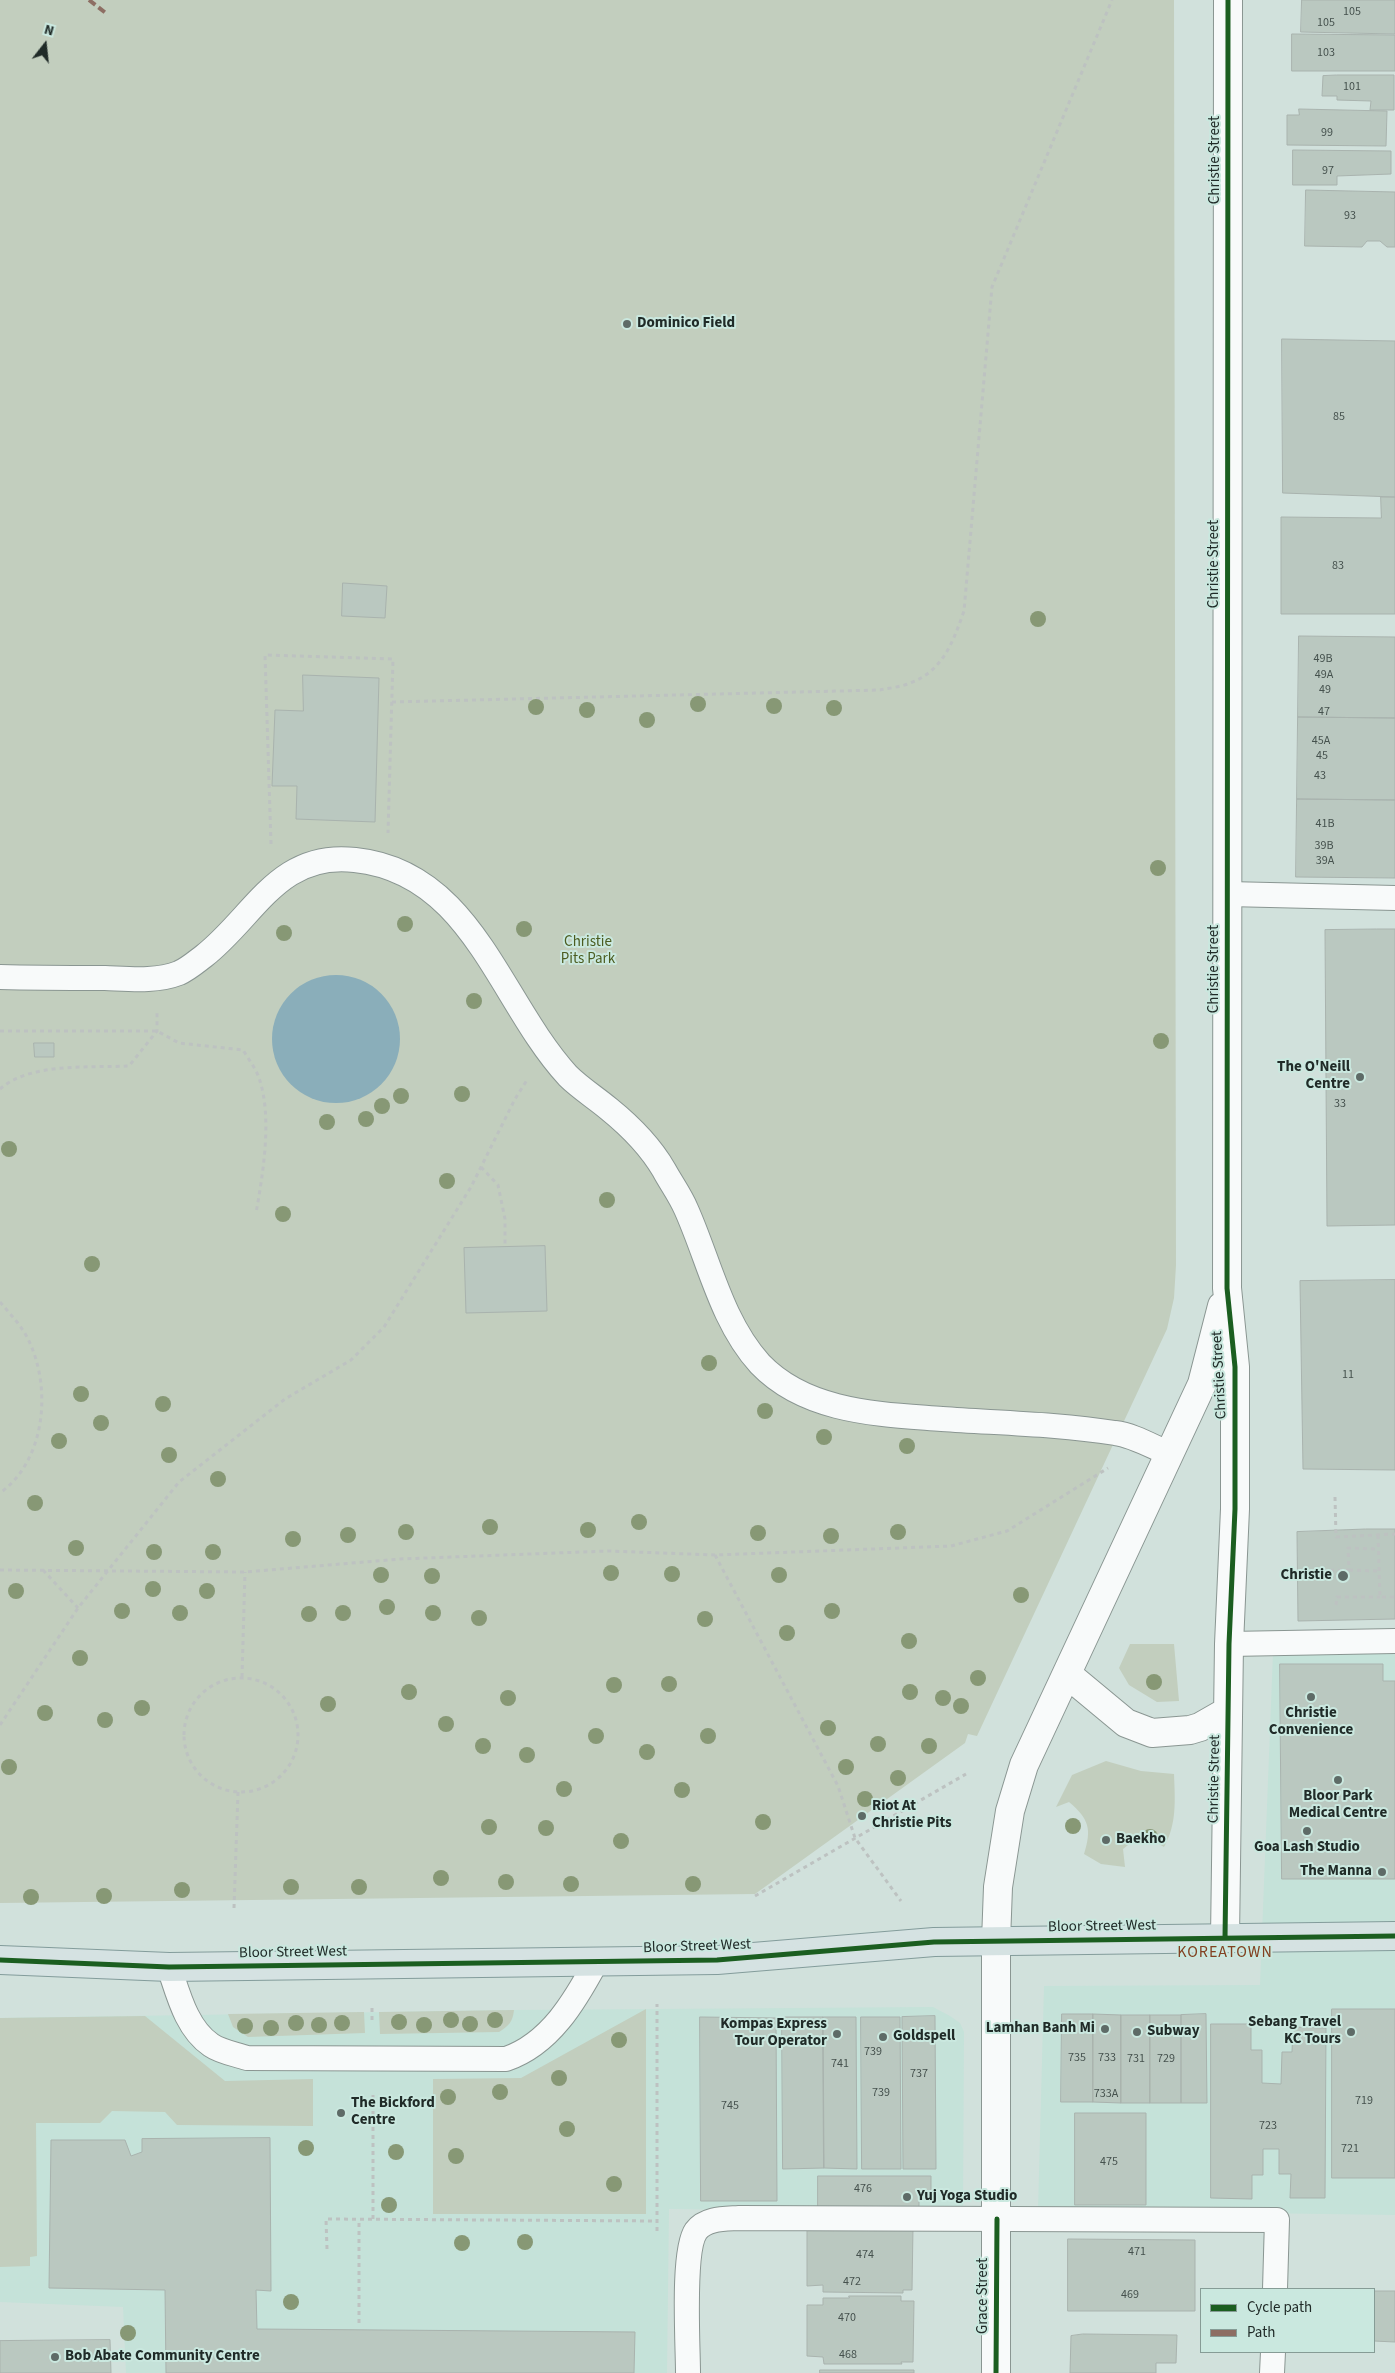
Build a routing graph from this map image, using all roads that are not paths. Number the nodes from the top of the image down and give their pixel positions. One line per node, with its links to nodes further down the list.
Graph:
1 (1228, 0): 2 (street, Christie Street)
2 (1228, 894): 3 (lane); 5 (street, Christie Street)
3 (1395, 898)
4 (0, 978): 6 (lane)
5 (1227, 1288): 6 (street, Christie Street); 8 (street, Christie Street)
6 (1170, 1454): 9 (street, Christie Street)
7 (1395, 1641): 8 (lane)
8 (1229, 1644): 10 (street, Christie Street)
9 (1068, 1674): 10 (street); 13 (street, Christie Street)
10 (1228, 1711): 12 (street, Christie Street)
11 (1395, 1936): 12 (main road, Bloor Street West)
12 (1225, 1938): 13 (main road, Bloor Street West)
13 (996, 1941): 15 (main road, Bloor Street West); 17 (street, Grace Street)
14 (0, 1960): 16 (main road, Bloor Street West)
15 (596, 1962): 16 (main road, Bloor Street West); 16 (lane)
16 (169, 1967)
17 (997, 2219): 18 (lane); 20 (lane); 21 (street, Grace Street)
18 (1275, 2288)
19 (1273, 2353): 22 (lane)
20 (688, 2373)
21 (996, 2373)
22 (1272, 2373)

